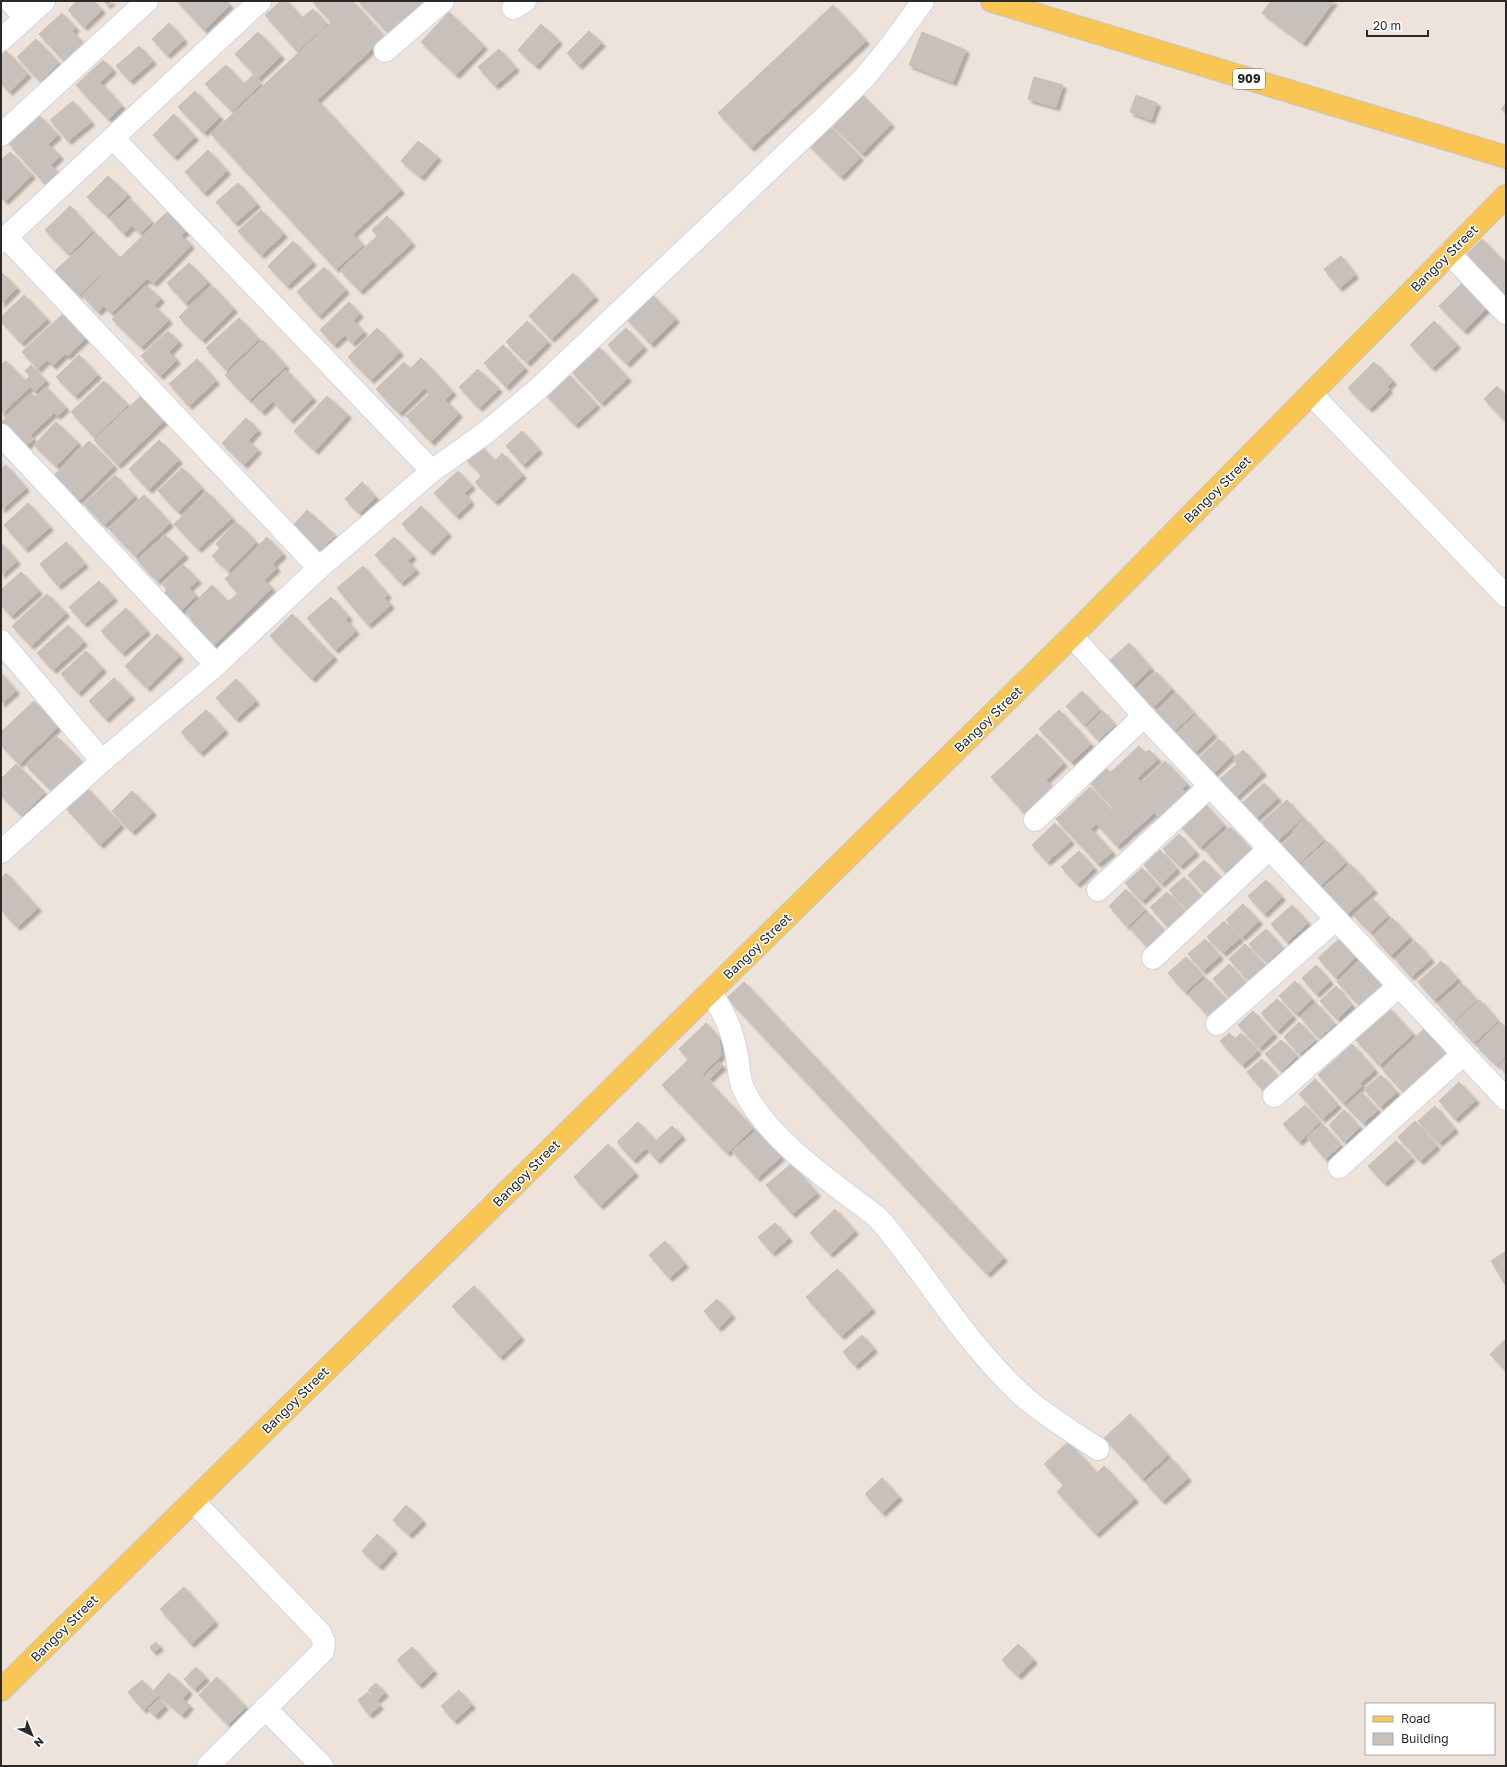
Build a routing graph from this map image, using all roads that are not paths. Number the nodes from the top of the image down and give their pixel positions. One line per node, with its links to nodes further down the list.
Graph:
1 (10, 1): 9 (street)
2 (44, 1): 9 (street)
3 (147, 1): 13 (street)
4 (260, 1): 14 (street)
5 (443, 1): 12 (street)
6 (923, 1): 22 (street)
7 (992, 1): 10 (main road, 909)
8 (1036, 1): 10 (main road)
9 (25, 17): 11 (street)
10 (1052, 18): 15 (main road, 909)
11 (1, 40)
12 (385, 51)
13 (1, 135)
14 (113, 138): 17 (street); 22 (street)
15 (1506, 157)
16 (1506, 196): 18 (main road, Bangoy Street)
17 (3, 239): 23 (street)
18 (1449, 253): 19 (street); 20 (main road, Bangoy Street)
19 (1506, 313)
20 (1311, 394): 24 (street); 25 (main road, Bangoy Street)
21 (1, 435): 27 (street)
22 (432, 471): 23 (street)
23 (319, 568): 27 (street)
24 (1506, 596)
25 (1072, 636): 28 (street); 38 (main road, Bangoy Street)
26 (2, 643): 29 (street)
27 (216, 666): 29 (street)
28 (1144, 716): 30 (street); 31 (street)
29 (102, 761): 33 (street)
30 (1210, 786): 32 (street); 34 (street)
31 (1035, 820)
32 (1270, 849): 35 (street); 36 (street)
33 (1, 852)
34 (1098, 890)
35 (1336, 919): 37 (street); 39 (street)
36 (1153, 958)
37 (1399, 986): 40 (street); 41 (street)
38 (710, 992): 44 (street); 45 (main road, Bangoy Street)
39 (1217, 1024)
40 (1464, 1054): 42 (street); 43 (street)
41 (1274, 1096)
42 (1506, 1099)
43 (1339, 1167)
44 (1098, 1449)
45 (193, 1500): 46 (main road, Bangoy Street); 47 (street)
46 (1, 1690)
47 (265, 1708): 48 (street); 49 (street)
48 (208, 1766)
49 (322, 1766)

